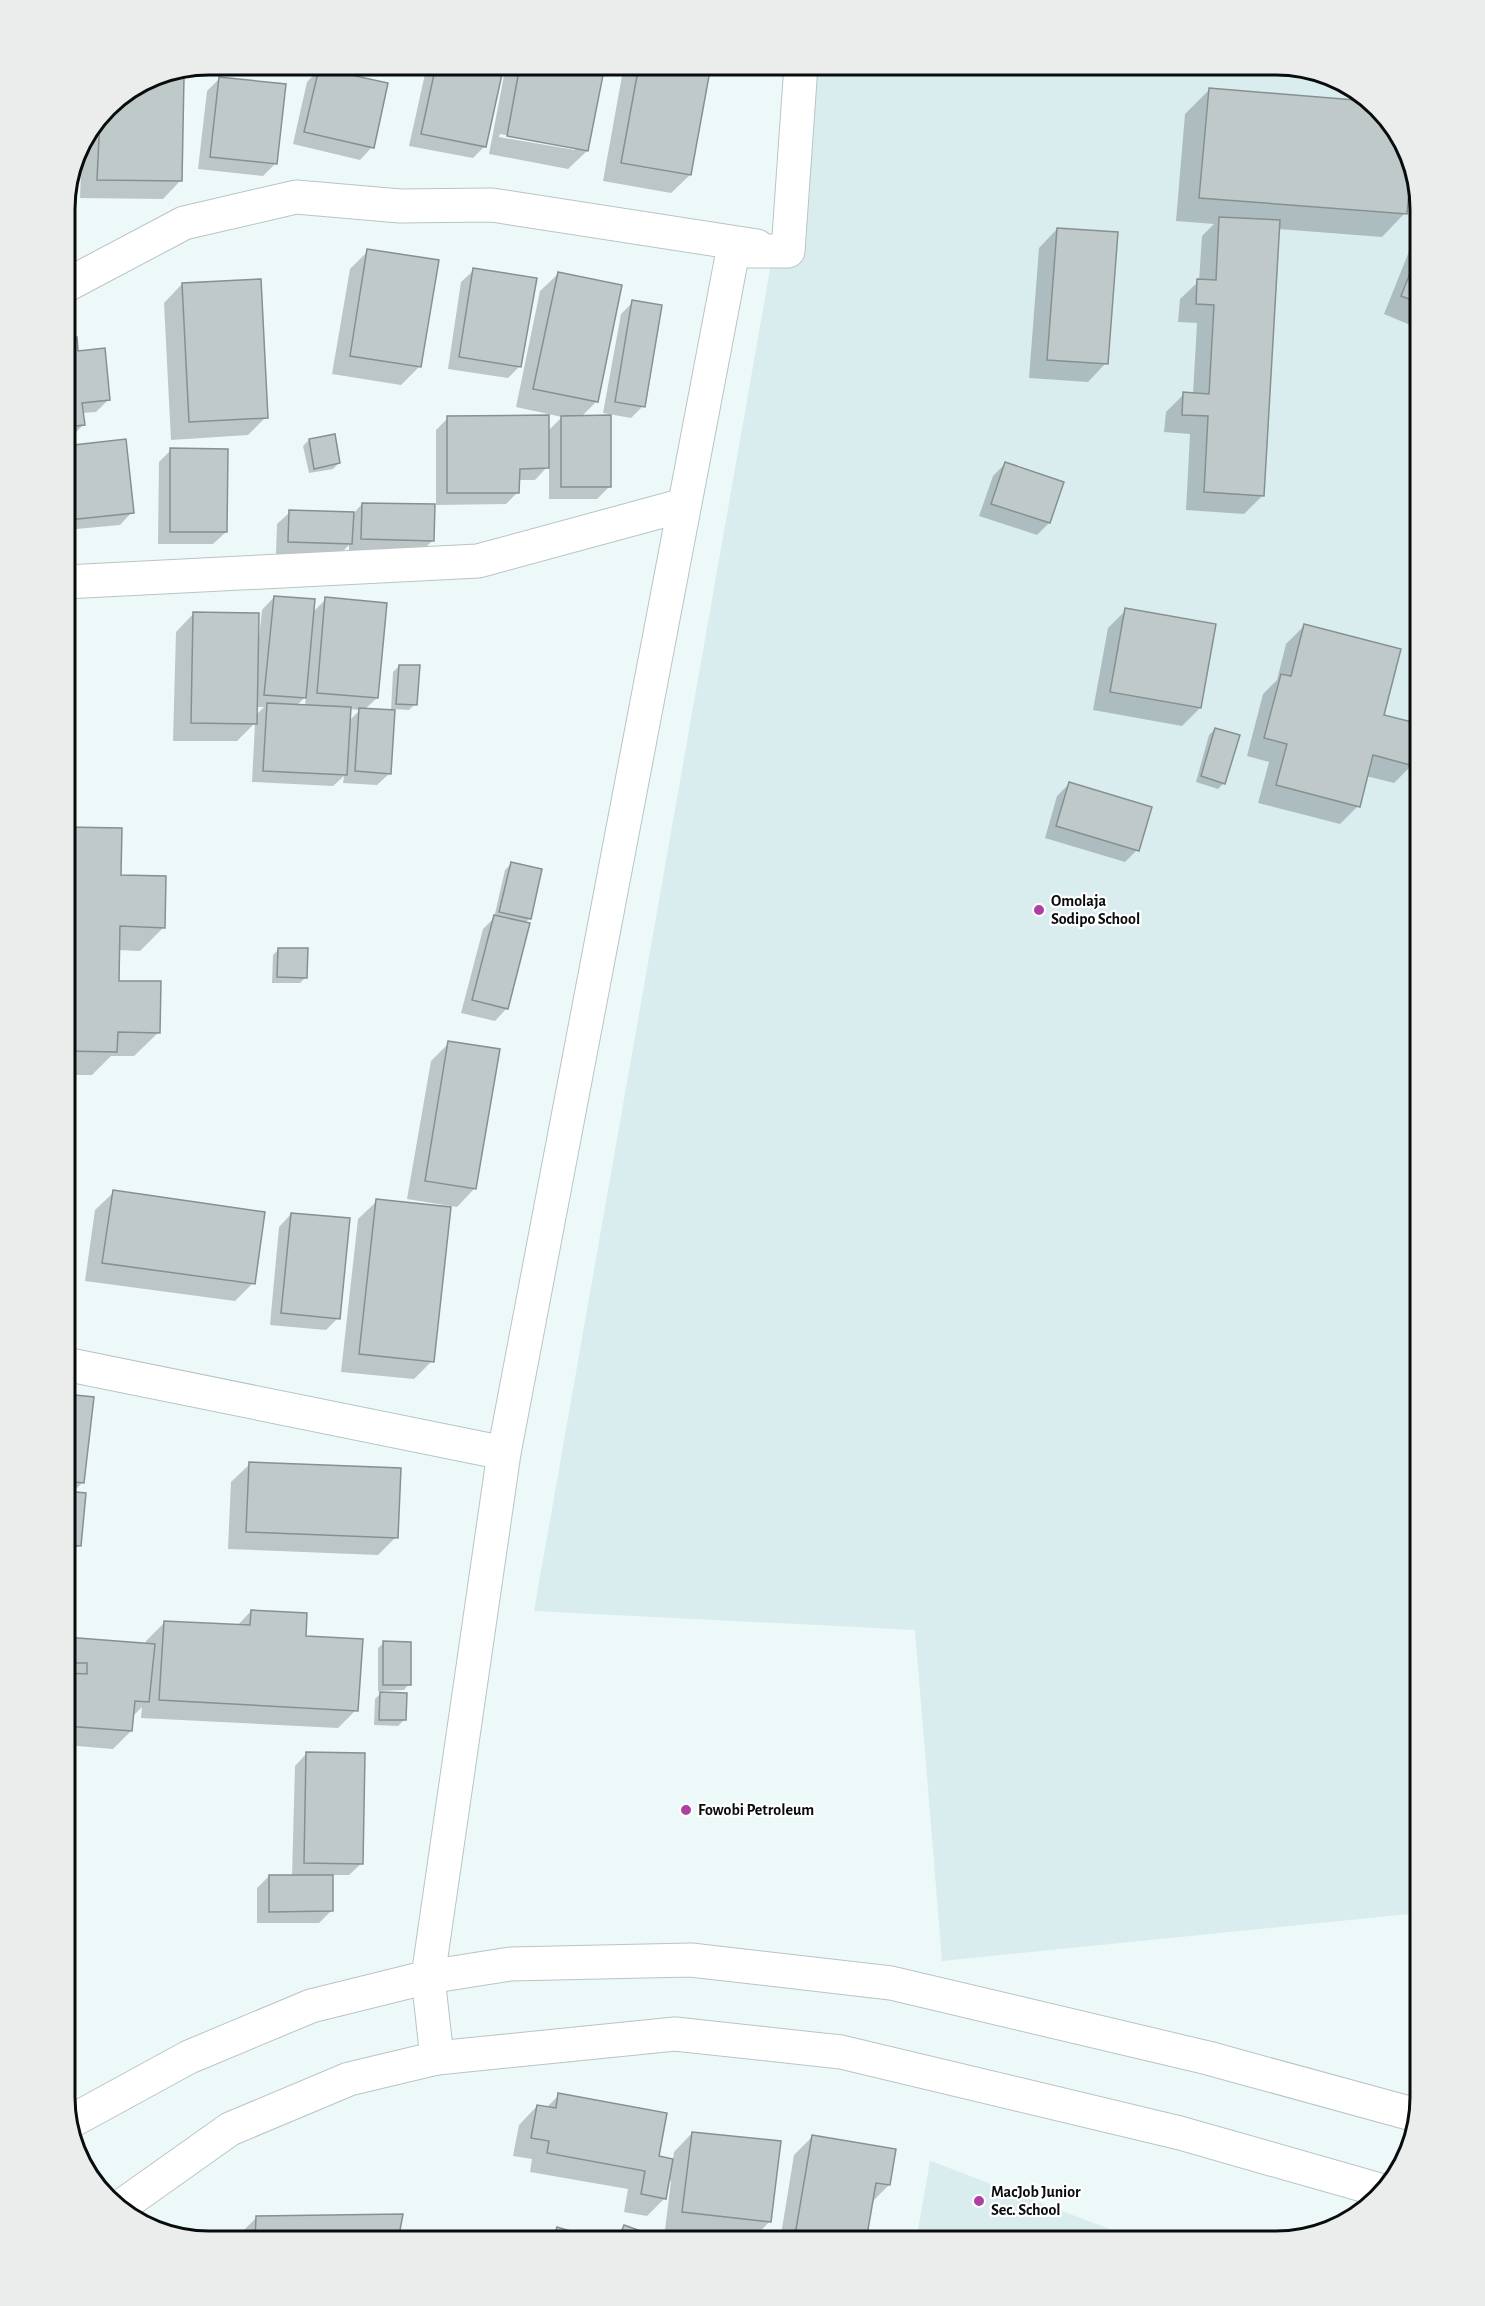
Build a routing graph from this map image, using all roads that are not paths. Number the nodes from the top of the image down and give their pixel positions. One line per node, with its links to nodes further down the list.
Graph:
1 (800, 75): 2 (street)
2 (788, 251): 3 (street); 4 (street)
3 (75, 281)
4 (684, 505): 5 (street); 7 (street)
5 (75, 581)
6 (75, 1366): 7 (street)
7 (504, 1453): 8 (street)
8 (428, 1977): 9 (street); 10 (street); 11 (street)
9 (437, 2058): 12 (street); 13 (street)
10 (1409, 2113)
11 (77, 2118)
12 (1374, 2188)
13 (126, 2203)

